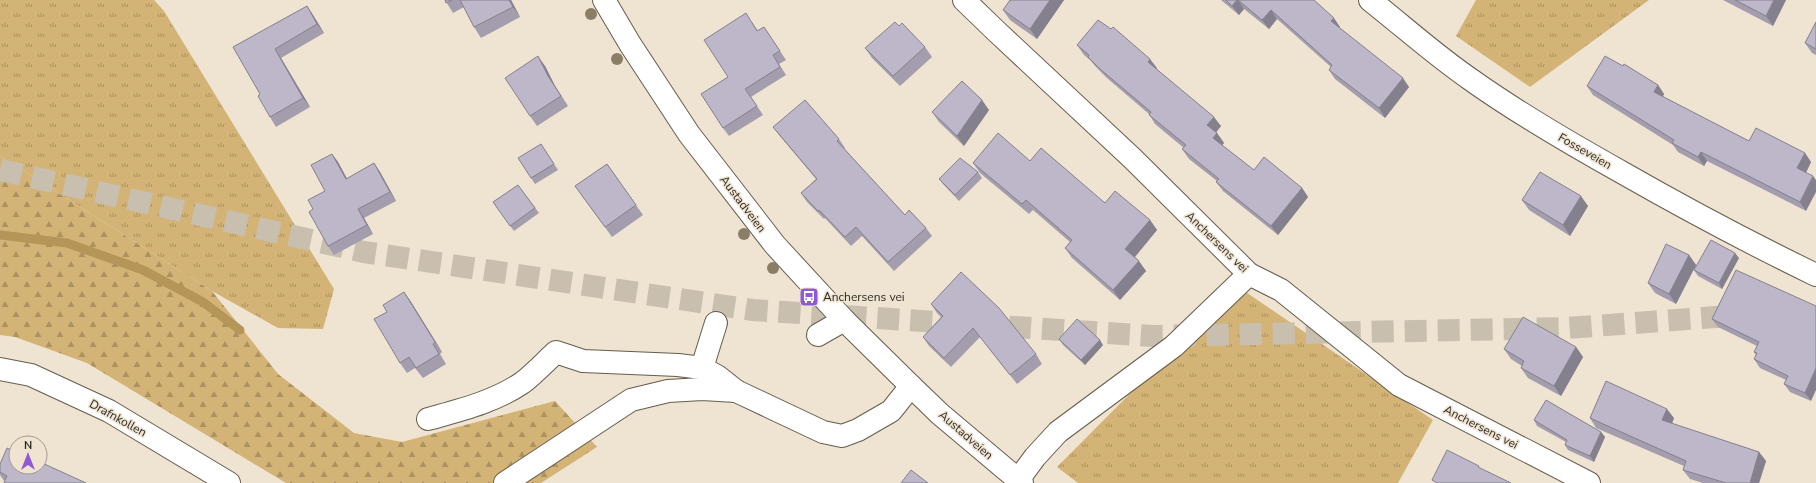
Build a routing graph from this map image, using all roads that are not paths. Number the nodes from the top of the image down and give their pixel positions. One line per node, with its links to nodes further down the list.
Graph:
1 (604, 0): 6 (street, Austadveien)
2 (964, 0): 4 (street, Anchersens vei)
3 (1370, 0): 5 (street, Fosseveien)
4 (1249, 274): 14 (street); 17 (street, Anchersens vei)
5 (1816, 275)
6 (844, 320): 8 (street); 11 (street, Austadveien)
7 (716, 323): 9 (street)
8 (818, 335)
9 (702, 368): 12 (street); 13 (street)
10 (0, 369): 15 (street, Drafnkollen)
11 (911, 386): 12 (street); 14 (street, Austadveien)
12 (736, 391): 16 (street)
13 (428, 419)
14 (1020, 481)
15 (229, 483)
16 (505, 483)
17 (1590, 483)

